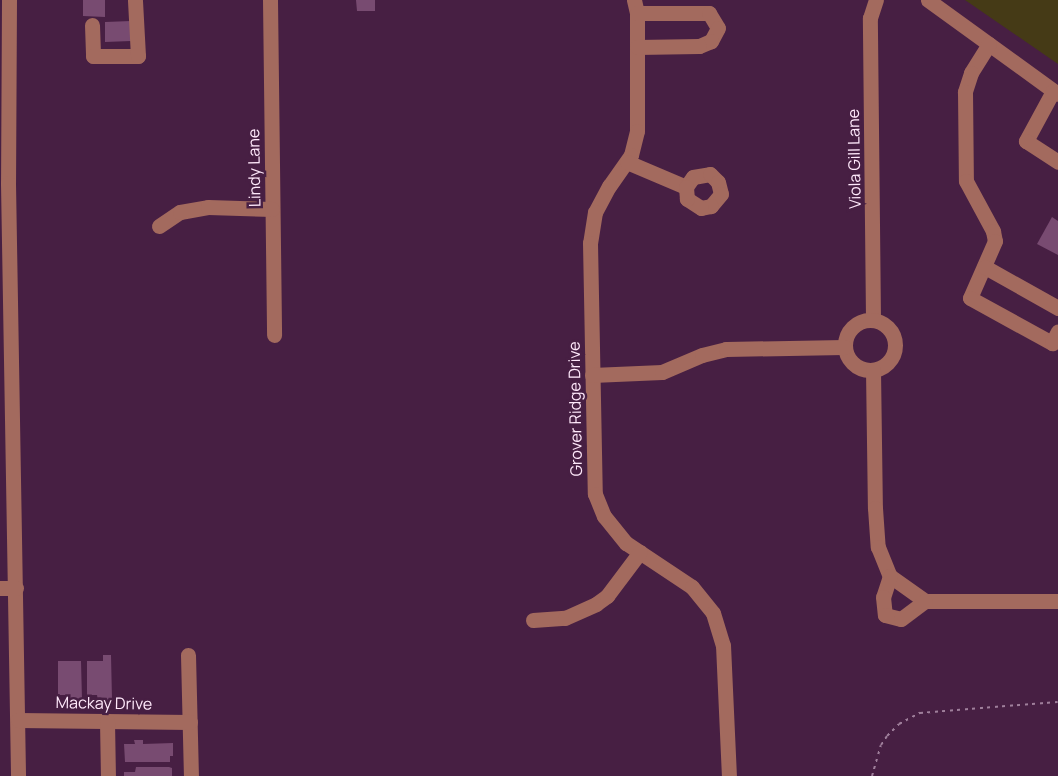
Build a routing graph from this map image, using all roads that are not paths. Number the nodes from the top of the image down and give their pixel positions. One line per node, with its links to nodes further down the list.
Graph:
1 (9, 0): 26 (street)
2 (135, 0): 7 (street)
3 (270, 0): 14 (street, Lindy Lane)
4 (876, 0): 18 (street, Viola Gill Lane)
5 (928, 0): 8 (street)
6 (635, 7): 9 (street, Grover Ridge Drive); 9 (street)
7 (92, 25)
8 (989, 44): 10 (street); 16 (street)
9 (637, 47): 11 (street, Grover Ridge Drive)
10 (1056, 92): 12 (street)
11 (627, 162): 13 (street); 23 (street, Grover Ridge Drive)
12 (1058, 162)
13 (686, 187)
14 (272, 209): 15 (street); 20 (street, Lindy Lane)
15 (159, 226)
16 (985, 267): 17 (street); 19 (street)
17 (1058, 308)
18 (873, 319): 21 (street); 22 (street)
19 (1058, 331)
20 (274, 335)
21 (844, 347): 22 (street); 23 (street)
22 (873, 370): 25 (street)
23 (592, 375): 24 (street, Grover Ridge Drive)
24 (640, 552): 29 (street); 37 (street, Grover Ridge Drive)
25 (890, 576): 27 (street); 27 (street)
26 (8, 588): 31 (street)
27 (925, 601): 28 (street)
28 (1058, 601)
29 (533, 620)
30 (188, 655): 33 (street)
31 (18, 720): 32 (street, Mackay Drive); 34 (street)
32 (107, 721): 33 (street, Mackay Drive); 35 (street)
33 (190, 722): 36 (street)
34 (18, 776)
35 (108, 776)
36 (191, 776)
37 (729, 776)

